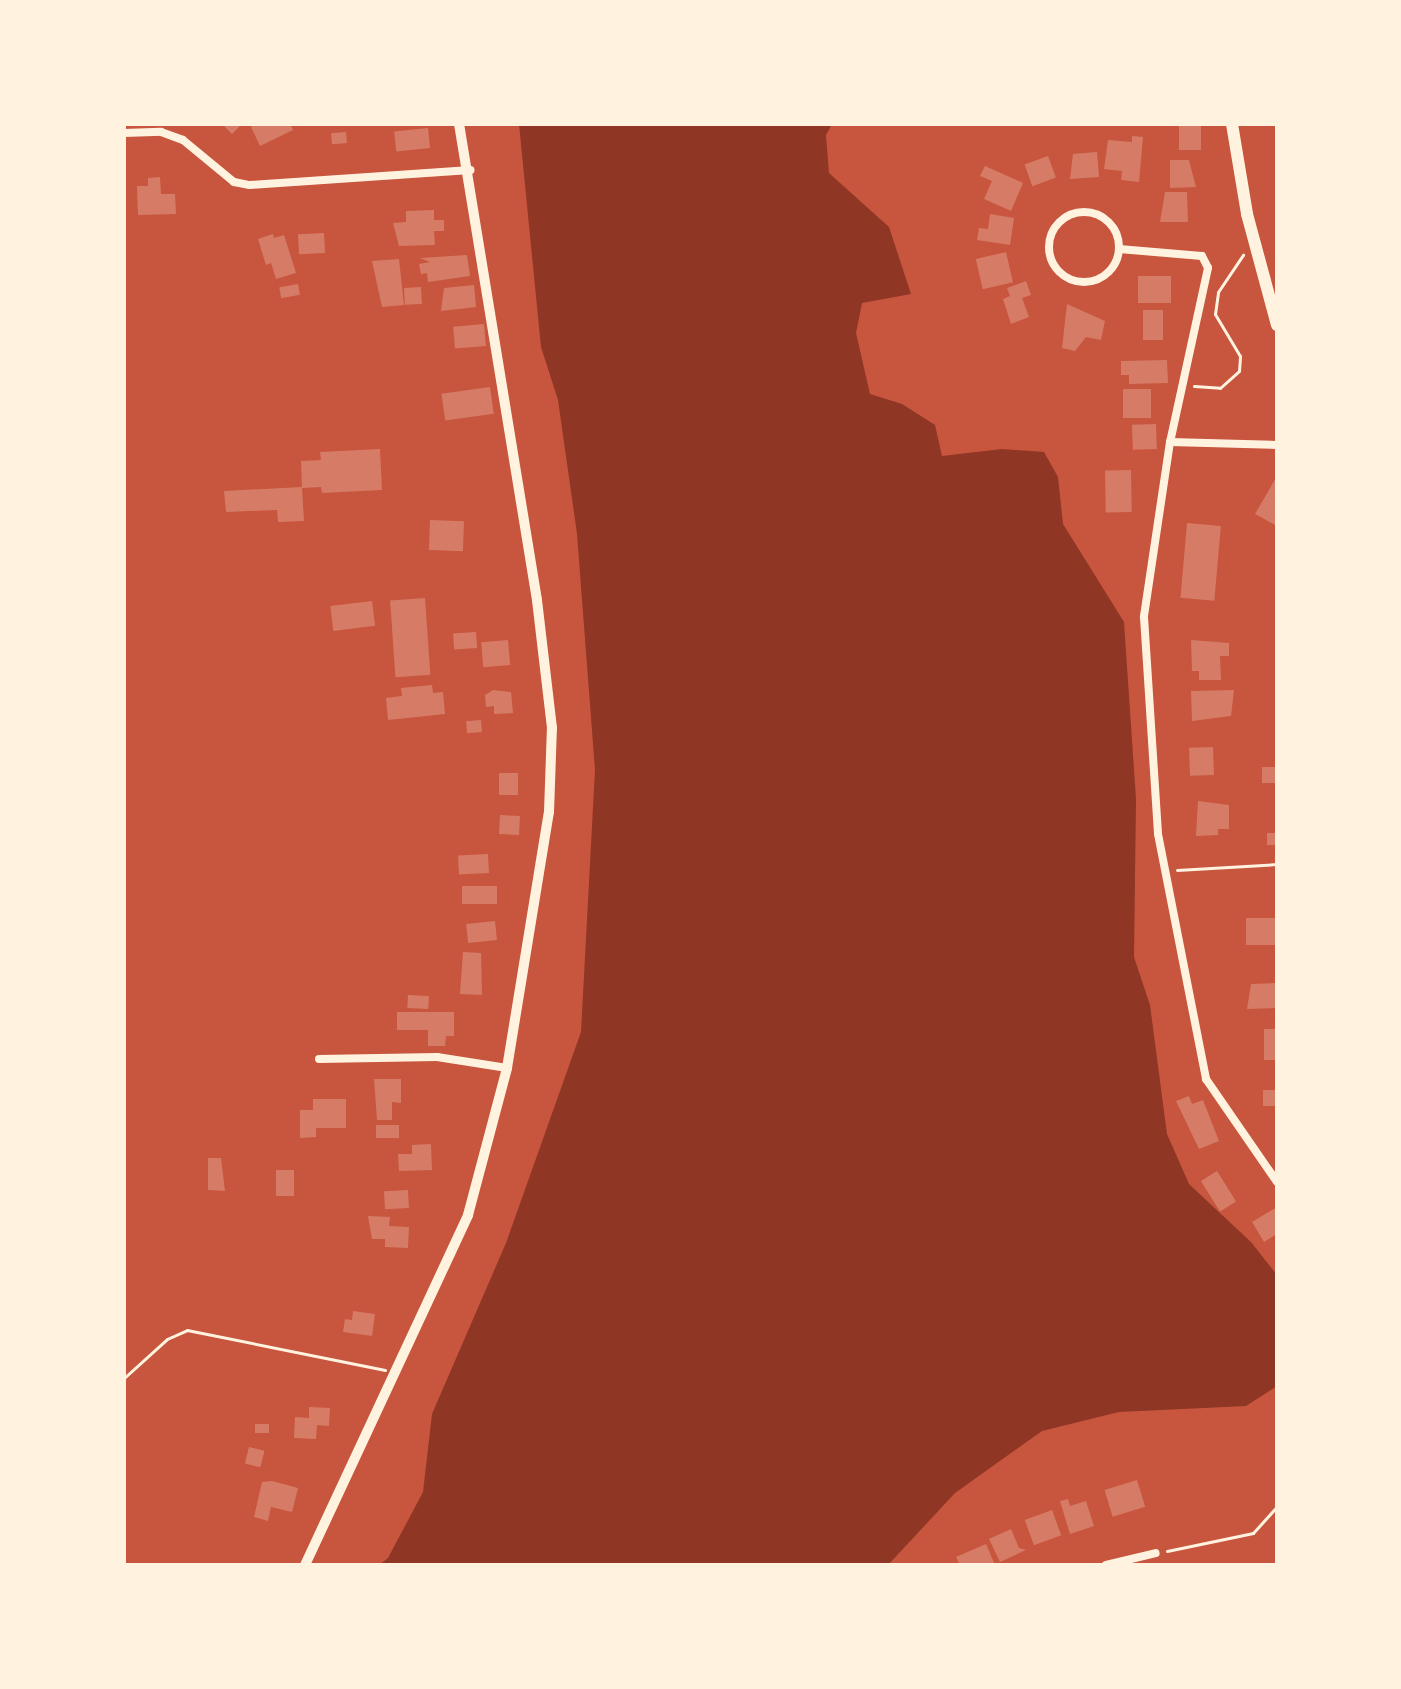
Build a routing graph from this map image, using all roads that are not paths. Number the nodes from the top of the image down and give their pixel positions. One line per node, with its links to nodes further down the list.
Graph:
1 (459, 124): 4 (street)
2 (1232, 124): 6 (main road)
3 (124, 133): 4 (street)
4 (470, 170): 11 (street)
5 (1119, 249): 5 (street); 8 (street)
6 (1272, 293): 7 (main road)
7 (1277, 325)
8 (1170, 442): 9 (street); 12 (street)
9 (1277, 445)
10 (319, 1059): 11 (street)
11 (507, 1068): 14 (street)
12 (1277, 1182)
13 (1156, 1553): 15 (street)
14 (305, 1565)
15 (1106, 1565)

